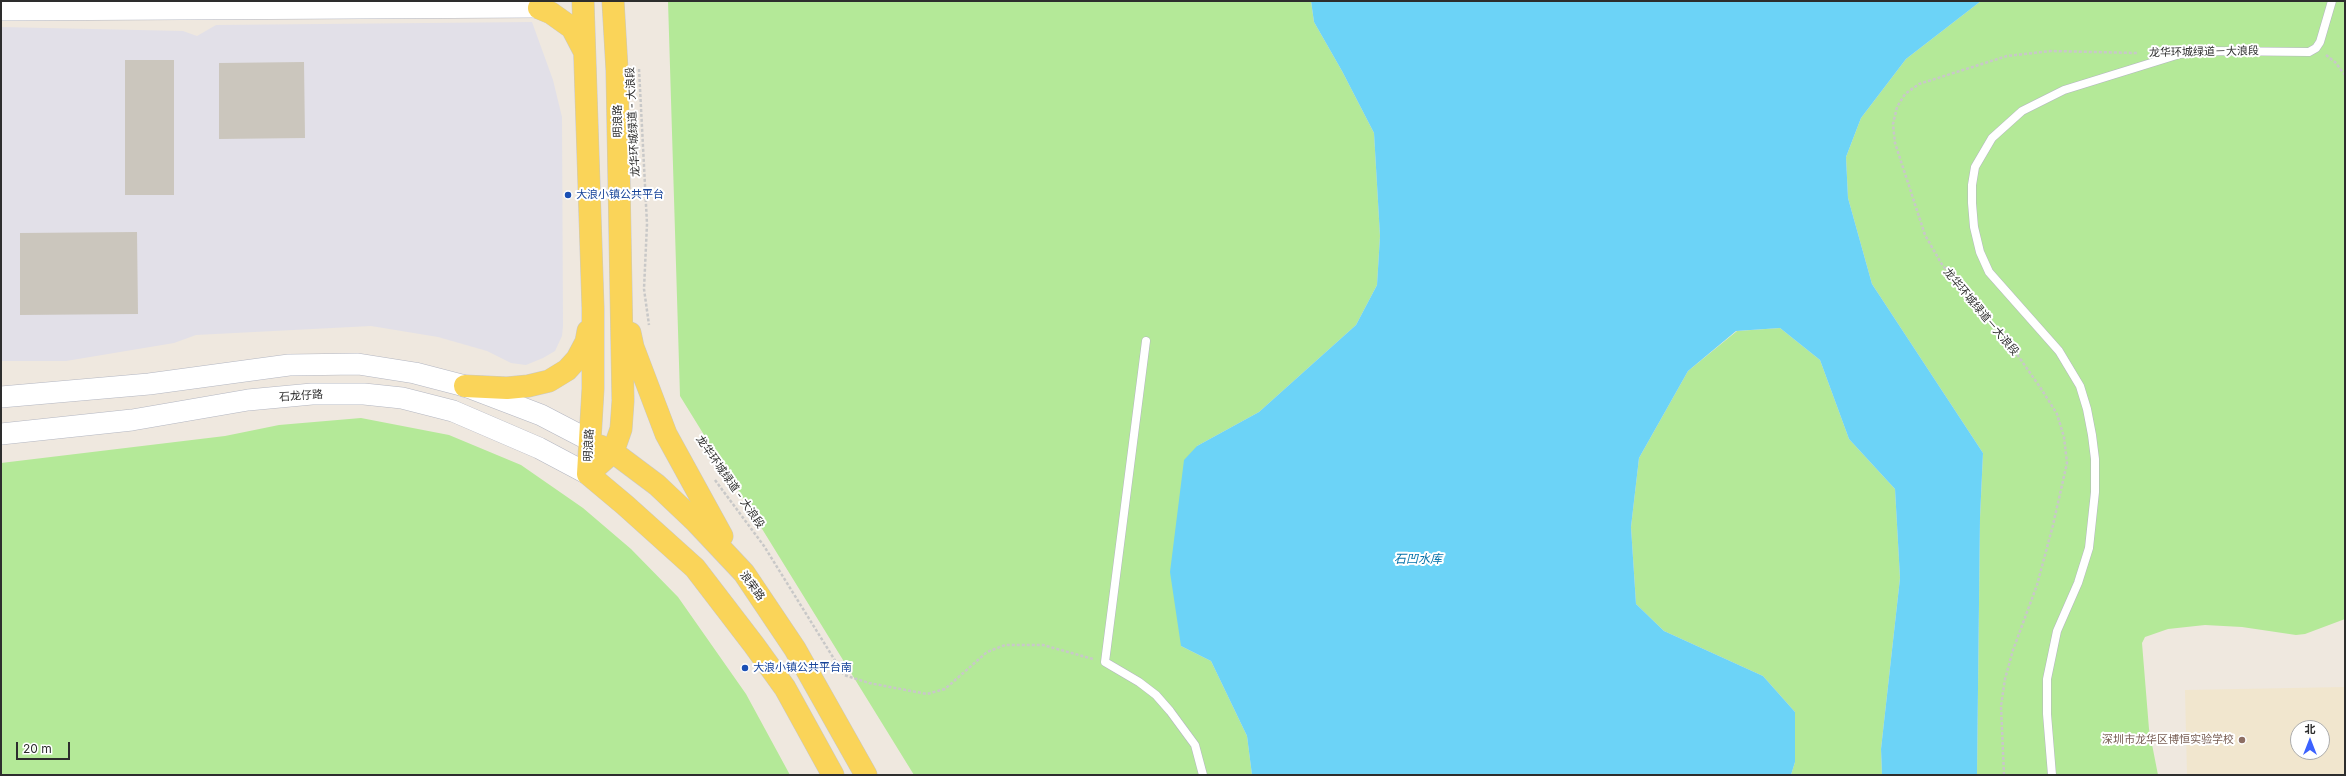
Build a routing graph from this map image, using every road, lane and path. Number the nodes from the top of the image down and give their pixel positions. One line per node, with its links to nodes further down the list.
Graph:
1 (583, 1): 8 (main road, 明浪路)
2 (613, 1): 11 (main road, 明浪路)
3 (2332, 1): 6 (lane)
4 (545, 4): 5 (street); 8 (main road)
5 (1, 11)
6 (2316, 48): 10 (path); 28 (lane, 龙华环城绿道－大浪段)
7 (2143, 53): 27 (path, 龙华环城绿道－大浪段)
8 (585, 54): 12 (main road, 明浪路)
9 (638, 67): 13 (path, 龙华环城绿道 - 大浪段)
10 (2345, 75)
11 (622, 297): 19 (main road, 明浪路); 22 (main road)
12 (593, 308): 15 (main road); 18 (main road, 明浪路)
13 (650, 332)
14 (1146, 341): 23 (lane)
15 (465, 386): 16 (main road); 18 (main road)
16 (1, 397)
17 (1, 434): 20 (main road, 石龙仔路)
18 (589, 440): 19 (main road, 浪荣路); 20 (main road, 明浪路)
19 (613, 452): 20 (main road, 明浪路); 22 (main road, 浪荣路)
20 (588, 474): 24 (main road)
21 (714, 478): 23 (path, 龙华环城绿道 - 大浪段)
22 (744, 573): 25 (main road, 浪荣路)
23 (1105, 662): 26 (lane)
24 (833, 775)
25 (866, 775)
26 (1203, 775)
27 (2004, 775)
28 (2052, 775)

